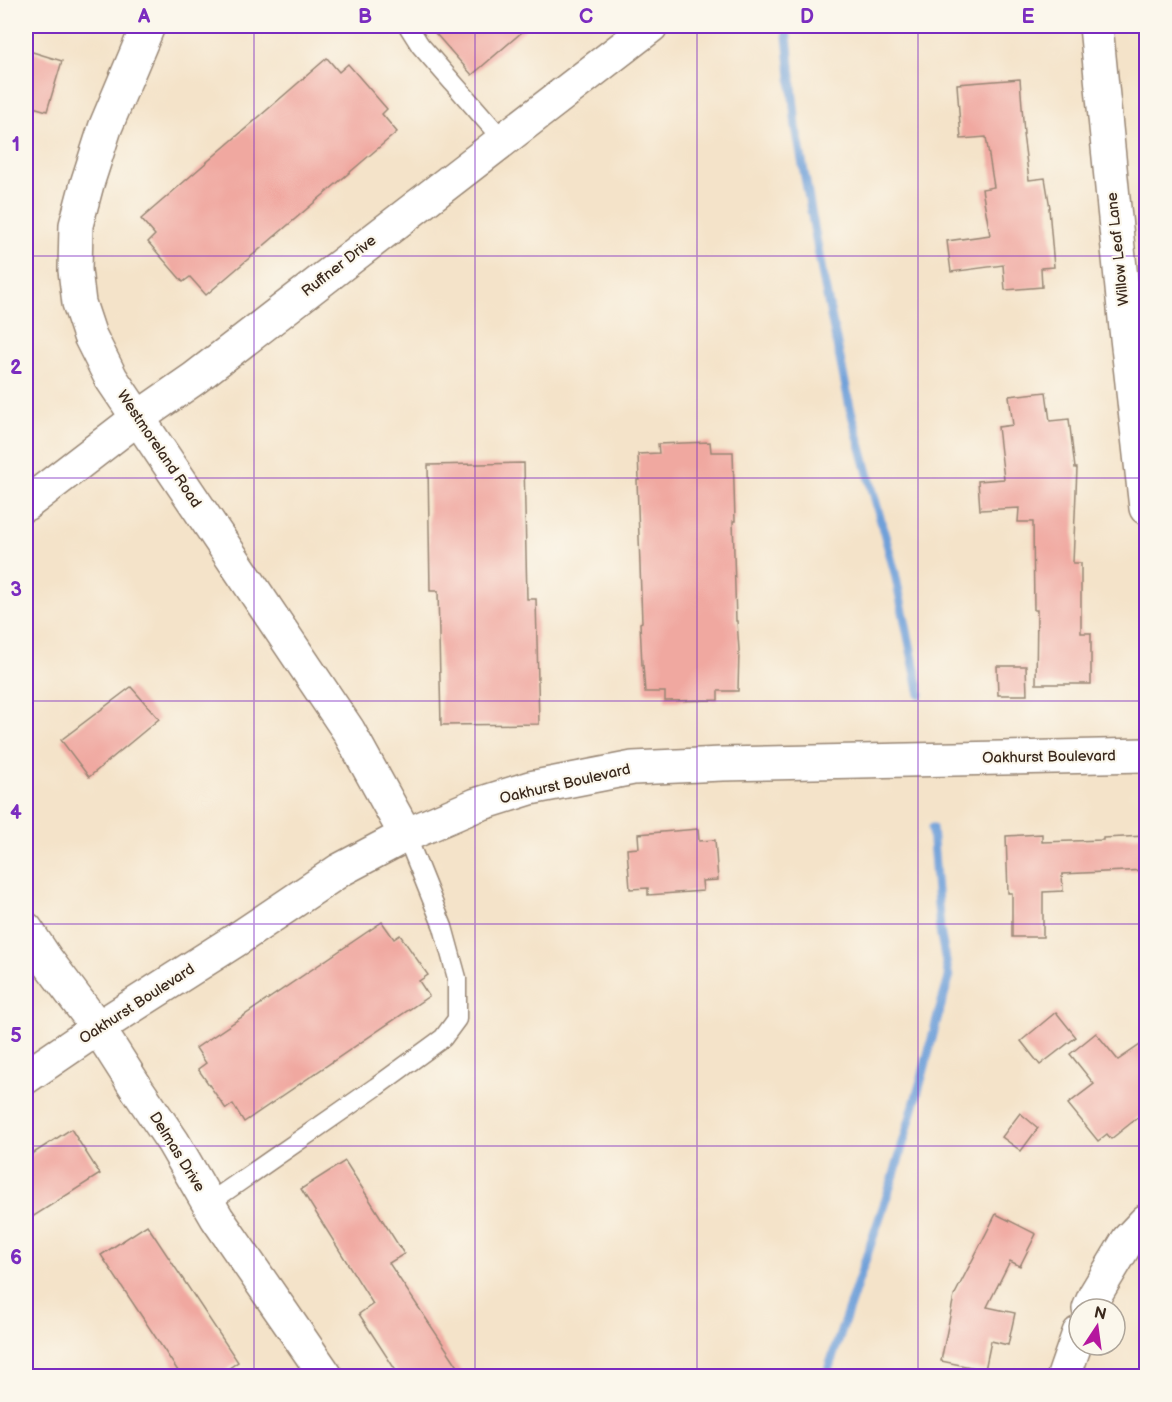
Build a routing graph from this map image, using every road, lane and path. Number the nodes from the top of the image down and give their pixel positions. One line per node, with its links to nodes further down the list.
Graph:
1 (148, 26): 7 (street, Westmoreland Road)
2 (408, 26): 5 (lane)
3 (651, 26): 5 (street, Ruffner Drive)
4 (1096, 26): 6 (street, Willow Leaf Lane)
5 (503, 140): 7 (street, Ruffner Drive)
6 (1136, 328): 9 (street, Willow Leaf Lane)
7 (139, 417): 8 (street, Ruffner Drive); 11 (street, Westmoreland Road)
8 (26, 504)
9 (1146, 508)
10 (1146, 755): 11 (street, Oakhurst Boulevard)
11 (405, 835): 13 (street, Oakhurst Boulevard); 15 (lane)
12 (26, 929): 13 (street, Delmas Drive)
13 (98, 1028): 14 (street, Oakhurst Boulevard); 15 (street, Delmas Drive)
14 (26, 1077)
15 (209, 1203): 19 (street, Delmas Drive)
16 (1146, 1221): 17 (street)
17 (1094, 1297)
18 (1071, 1357): 20 (street)
19 (326, 1377)
20 (1064, 1377)

